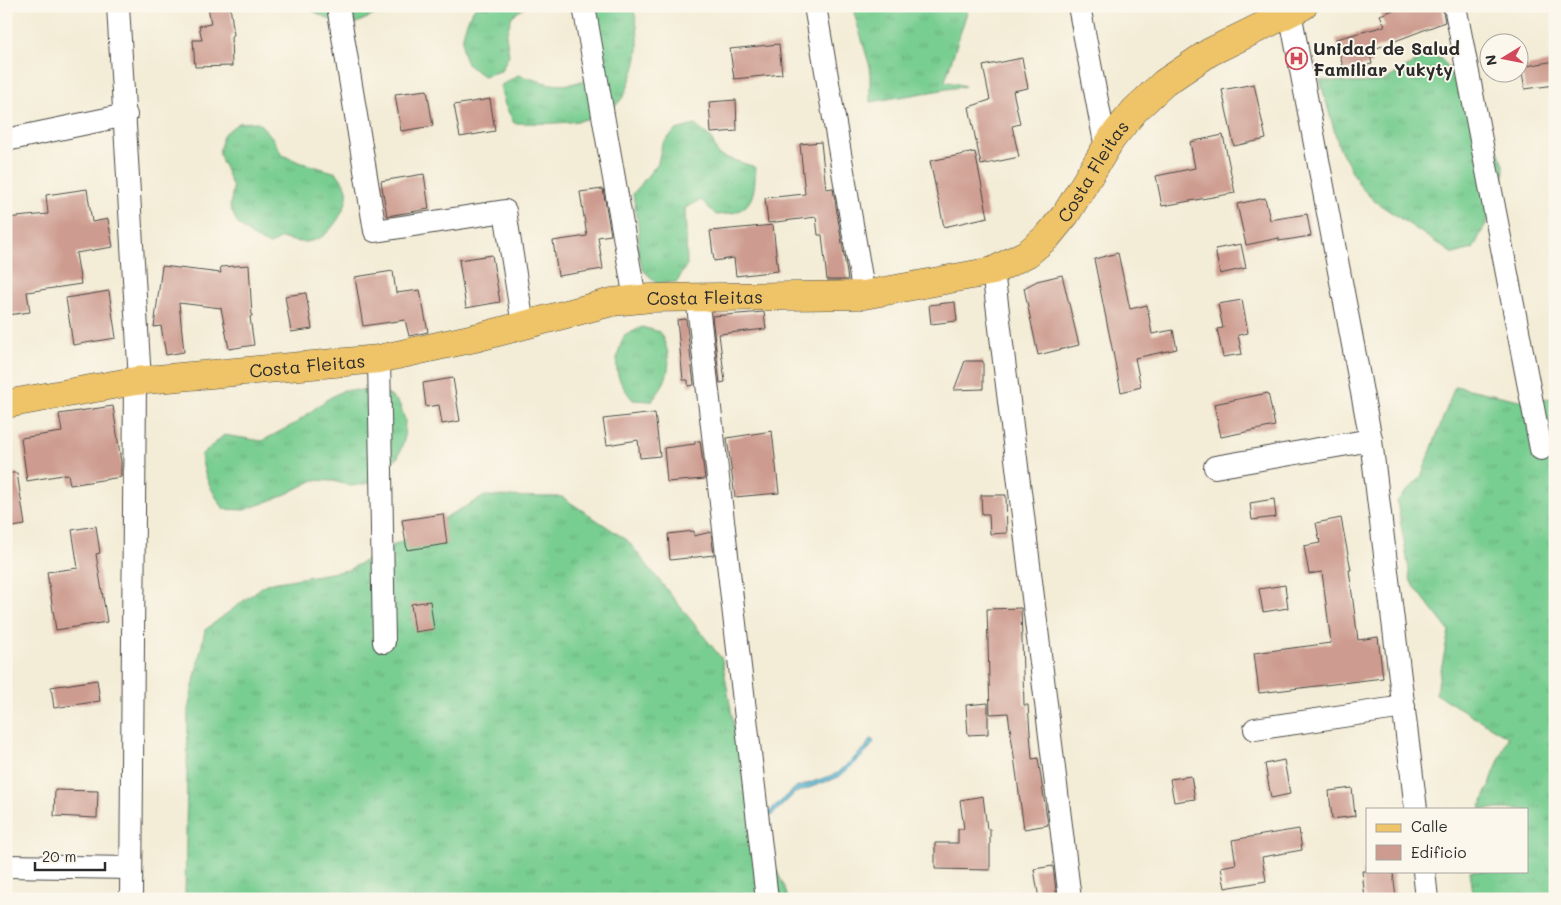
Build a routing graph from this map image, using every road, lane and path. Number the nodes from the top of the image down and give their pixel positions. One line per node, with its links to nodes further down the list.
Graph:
1 (118, 6): 8 (street)
2 (338, 6): 15 (street)
3 (584, 6): 14 (street)
4 (815, 6): 12 (street)
5 (1078, 6): 10 (street)
6 (1455, 6): 20 (street)
7 (1296, 9): 10 (main road, Costa Fleitas); 19 (street)
8 (126, 114): 9 (street); 17 (street)
9 (6, 140)
10 (1106, 148): 11 (main road, Costa Fleitas)
11 (993, 271): 12 (main road, Costa Fleitas); 31 (street)
12 (864, 295): 13 (main road, Costa Fleitas)
13 (697, 297): 14 (main road, Costa Fleitas); 30 (street)
14 (635, 299): 15 (main road, Costa Fleitas)
15 (523, 325): 16 (main road, Costa Fleitas)
16 (379, 359): 17 (main road, Costa Fleitas); 22 (street)
17 (138, 381): 18 (main road, Costa Fleitas); 27 (street)
18 (6, 404)
19 (1371, 440): 21 (street); 23 (street)
20 (1541, 449)
21 (1215, 467)
22 (384, 642)
23 (1404, 707): 24 (street); 25 (street)
24 (1255, 728)
25 (1416, 808)
26 (6, 866): 27 (street)
27 (131, 868): 29 (street)
28 (1424, 872): 32 (street)
29 (130, 899)
30 (767, 899)
31 (1070, 899)
32 (1427, 899)

